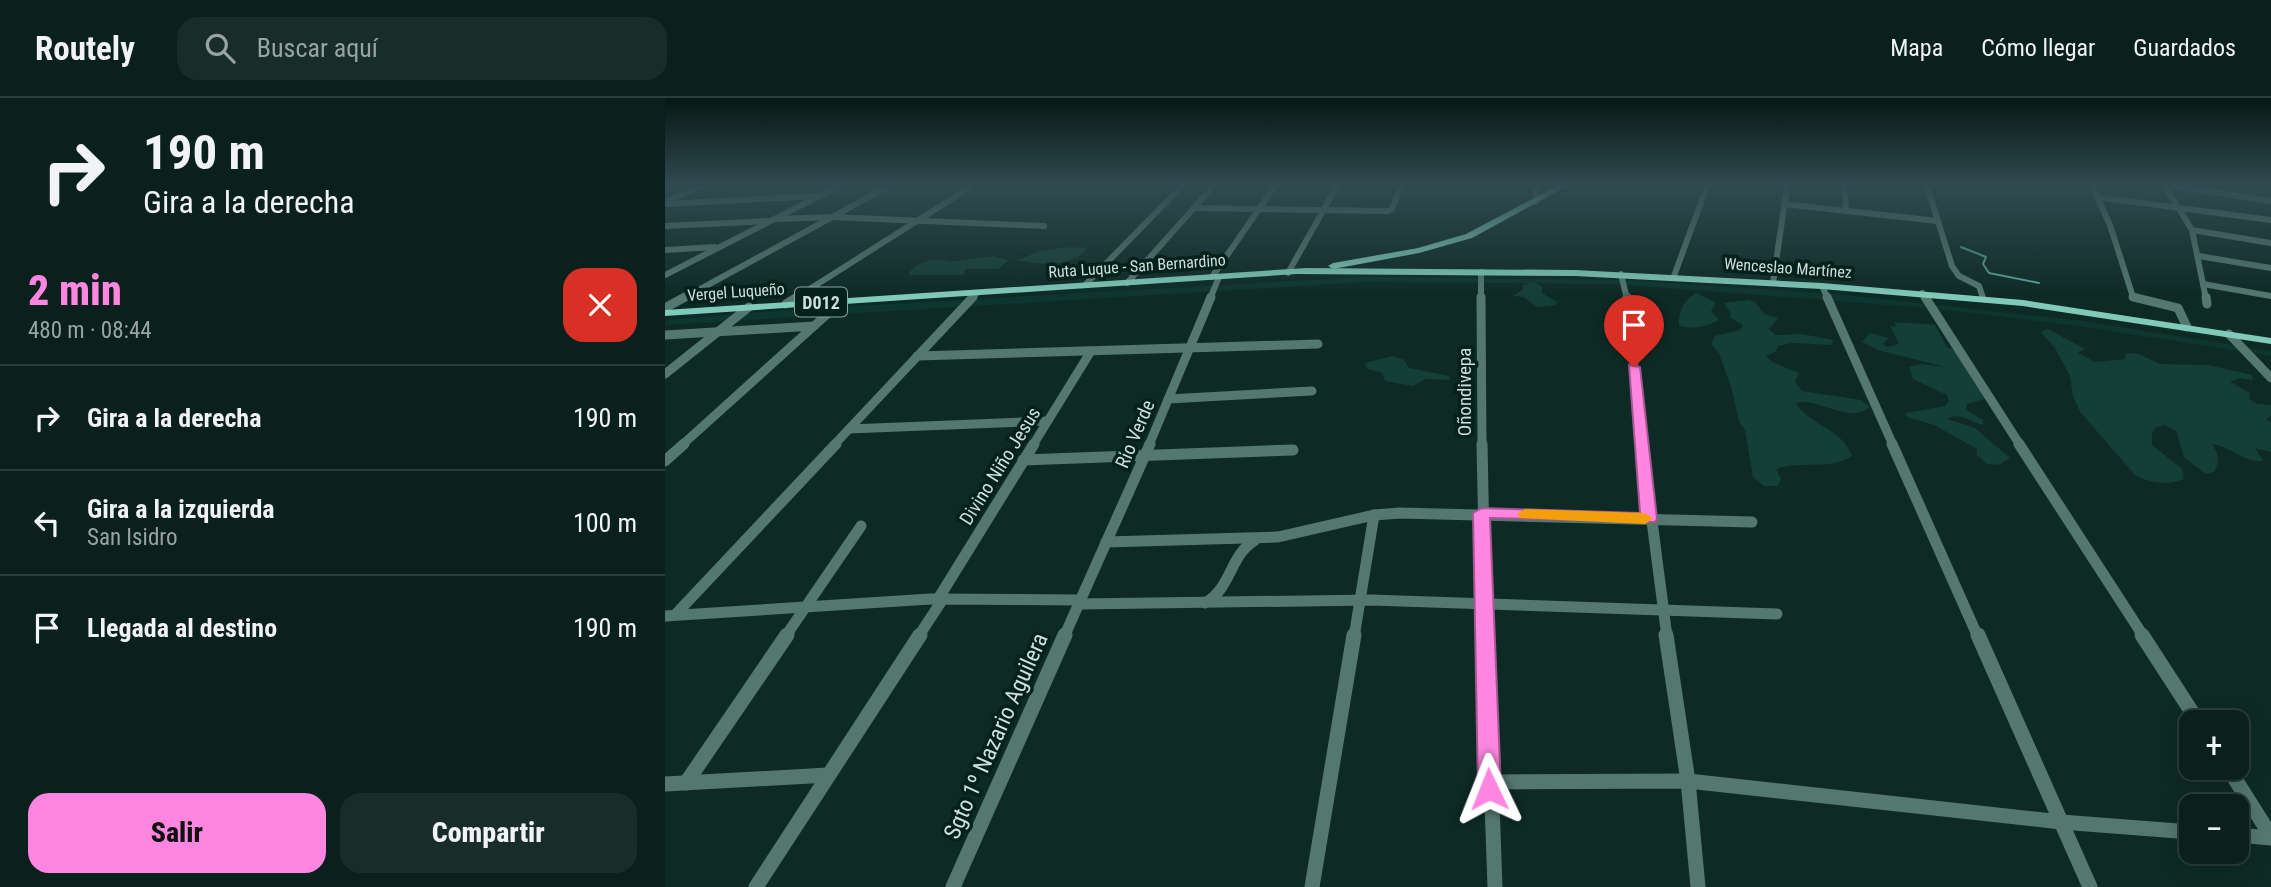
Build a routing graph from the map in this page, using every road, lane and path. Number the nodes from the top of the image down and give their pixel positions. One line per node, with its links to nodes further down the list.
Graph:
1 (722, 223): 16 (street)
2 (767, 223): 20 (street)
3 (822, 223): 43 (street)
4 (915, 223): 40 (street)
5 (964, 223): 17 (street)
6 (1146, 223): 33 (street)
7 (1181, 223): 30 (street)
8 (1250, 223): 29 (street, Rio Verde)
9 (1317, 223): 24 (street)
10 (1496, 223): 24 (main road, D012)
11 (1693, 223): 28 (street)
12 (1781, 223): 31 (street)
13 (1939, 223): 38 (street)
14 (2106, 223): 45 (street)
15 (2188, 223): 18 (street)
16 (665, 226)
17 (1044, 226)
18 (2192, 230): 19 (street); 22 (street)
19 (2271, 243)
20 (720, 247): 21 (street); 27 (street)
21 (665, 250)
22 (2199, 256): 23 (street); 32 (street)
23 (2271, 268)
24 (1294, 272): 25 (main road, Wenceslao Martínez); 29 (main road, Ruta Luque - San Bernardino / D012)
25 (1482, 272): 26 (main road, Wenceslao Martínez); 66 (street, Oñondivepa)
26 (1621, 274): 28 (main road, Wenceslao Martínez); 68 (street)
27 (665, 275)
28 (1674, 276): 31 (main road, Wenceslao Martínez)
29 (1216, 277): 30 (main road, Ruta Luque - San Bernardino / D012); 51 (street, Rio Verde)
30 (1127, 283): 33 (main road, Ruta Luque - San Bernardino / D012)
31 (1773, 283): 34 (main road, Wenceslao Martínez)
32 (2203, 284): 37 (street); 41 (street)
33 (1085, 285): 35 (main road, Ruta Luque - San Bernardino / D012)
34 (1822, 286): 36 (main road, Wenceslao Martínez); 89 (street)
35 (977, 293): 39 (main road, Vergel Luqueño / D012); 53 (street)
36 (1921, 293): 38 (main road, Wenceslao Martínez); 82 (street)
37 (2271, 296)
38 (1983, 298): 45 (main road, Wenceslao Martínez)
39 (842, 301): 40 (main road, Vergel Luqueño / D012); 44 (street)
40 (786, 304): 42 (main road, Vergel Luqueño / D012)
41 (2207, 304)
42 (749, 307): 43 (main road, Vergel Luqueño / D012); 46 (street)
43 (665, 310)
44 (814, 326): 46 (street); 60 (street)
45 (2187, 327): 47 (main road, Wenceslao Martínez)
46 (719, 331): 48 (street); 54 (street)
47 (2229, 334): 49 (main road, Wenceslao Martínez); 55 (street)
48 (665, 335)
49 (2271, 341)
50 (1318, 344): 51 (street)
51 (1189, 348): 52 (street); 57 (street, Rio Verde)
52 (1091, 351): 53 (street); 58 (street, Divino Niño Jesus)
53 (917, 356): 59 (street)
54 (665, 374)
55 (2271, 378)
56 (1312, 391): 57 (street)
57 (1168, 399): 63 (street, Rio Verde)
58 (1048, 421): 59 (street); 64 (street, Divino Niño Jesus)
59 (849, 429): 81 (street)
60 (683, 444): 61 (street); 65 (street)
61 (665, 445)
62 (1293, 450): 63 (street)
63 (1145, 456): 64 (street); 72 (street, Rio Verde)
64 (1023, 460): 73 (street, Divino Niño Jesus)
65 (665, 461)
66 (1482, 513): 67 (street); 68 (street); 76 (street, Oñondivepa)
67 (1374, 514): 71 (street); 74 (street)
68 (1649, 519): 69 (street); 79 (street)
69 (1752, 522)
70 (861, 526): 78 (street)
71 (1259, 538): 72 (street); 77 (street)
72 (1107, 542): 75 (street, Rio Verde)
73 (940, 599): 75 (street); 78 (street); 83 (street, Divino Niño Jesus)
74 (1360, 600): 76 (street); 77 (street); 95 (street)
75 (1081, 602): 77 (street); 94 (street, Sgto 1º Nazario Aguilera)
76 (1486, 602): 79 (street); 86 (street, Oñondivepa)
77 (1203, 604)
78 (803, 607): 81 (street); 85 (street)
79 (1662, 610): 80 (street); 87 (street)
80 (1777, 614)
81 (670, 615)
82 (2191, 710)
83 (828, 775): 85 (street); 93 (street, Divino Niño Jesus)
84 (2235, 780): 92 (street)
85 (686, 782): 88 (street)
86 (1489, 782): 87 (street); 96 (street, Oñondivepa)
87 (1688, 782): 89 (street); 97 (street)
88 (665, 784)
89 (2061, 822): 90 (street); 98 (street)
90 (2179, 831)
91 (2249, 836): 92 (street)
92 (2271, 837)
93 (756, 887)
94 (953, 887)
95 (1311, 887)
96 (1495, 887)
97 (1698, 887)
98 (2090, 887)

